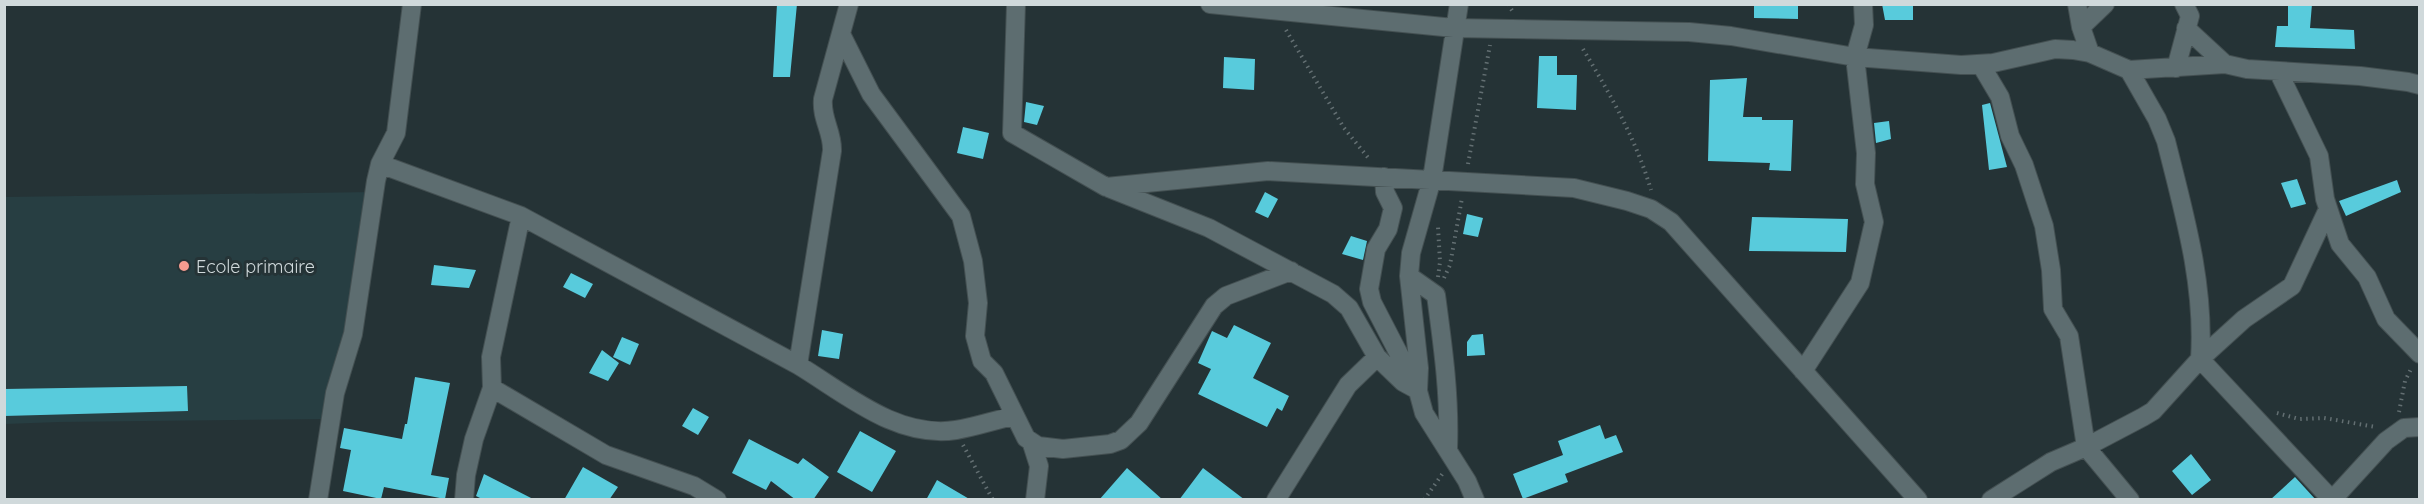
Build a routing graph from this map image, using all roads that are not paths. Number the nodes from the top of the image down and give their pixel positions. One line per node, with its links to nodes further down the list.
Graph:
1 (412, 4): 22 (street)
2 (849, 4): 13 (street)
3 (1016, 4): 25 (street)
4 (1210, 4): 11 (street)
5 (1459, 4): 11 (street)
6 (1863, 4): 15 (street)
7 (2077, 4): 10 (street)
8 (2105, 4): 10 (street)
9 (2184, 4): 12 (street)
10 (2081, 27): 14 (street)
11 (1454, 28): 15 (street); 24 (street)
12 (2187, 28): 16 (street); 18 (street)
13 (841, 34): 33 (street); 37 (street)
14 (2090, 53): 17 (street); 19 (street)
15 (1856, 57): 17 (street); 34 (street)
16 (2224, 64): 18 (street); 20 (street)
17 (1981, 65): 40 (street)
18 (2176, 68): 19 (street)
19 (2129, 70): 32 (street)
20 (2278, 71): 21 (street); 26 (street)
21 (2420, 85)
22 (380, 164): 27 (street); 42 (street)
23 (1384, 177): 24 (street); 25 (street); 36 (street)
24 (1432, 179): 29 (street); 34 (street)
25 (1106, 187): 28 (street)
26 (2328, 209): 30 (street); 32 (street)
27 (520, 216): 33 (street); 35 (street)
28 (1291, 271): 31 (street); 39 (street)
29 (1409, 276): 36 (street); 41 (street)
30 (2419, 354)
31 (1377, 357): 36 (street); 46 (street)
32 (2200, 359): 40 (street); 51 (street)
33 (798, 365): 37 (street)
34 (1803, 371): 48 (street)
35 (492, 388): 43 (street); 44 (street)
36 (1418, 391): 41 (street)
37 (1014, 416): 39 (street)
38 (2420, 427): 51 (street)
39 (1032, 444): 45 (street)
40 (2086, 447): 49 (street); 50 (street)
41 (1451, 453): 47 (street)
42 (318, 500)
43 (464, 500)
44 (717, 500)
45 (1035, 500)
46 (1276, 500)
47 (1474, 500)
48 (1918, 500)
49 (1991, 500)
50 (2130, 500)
51 (2332, 500)

